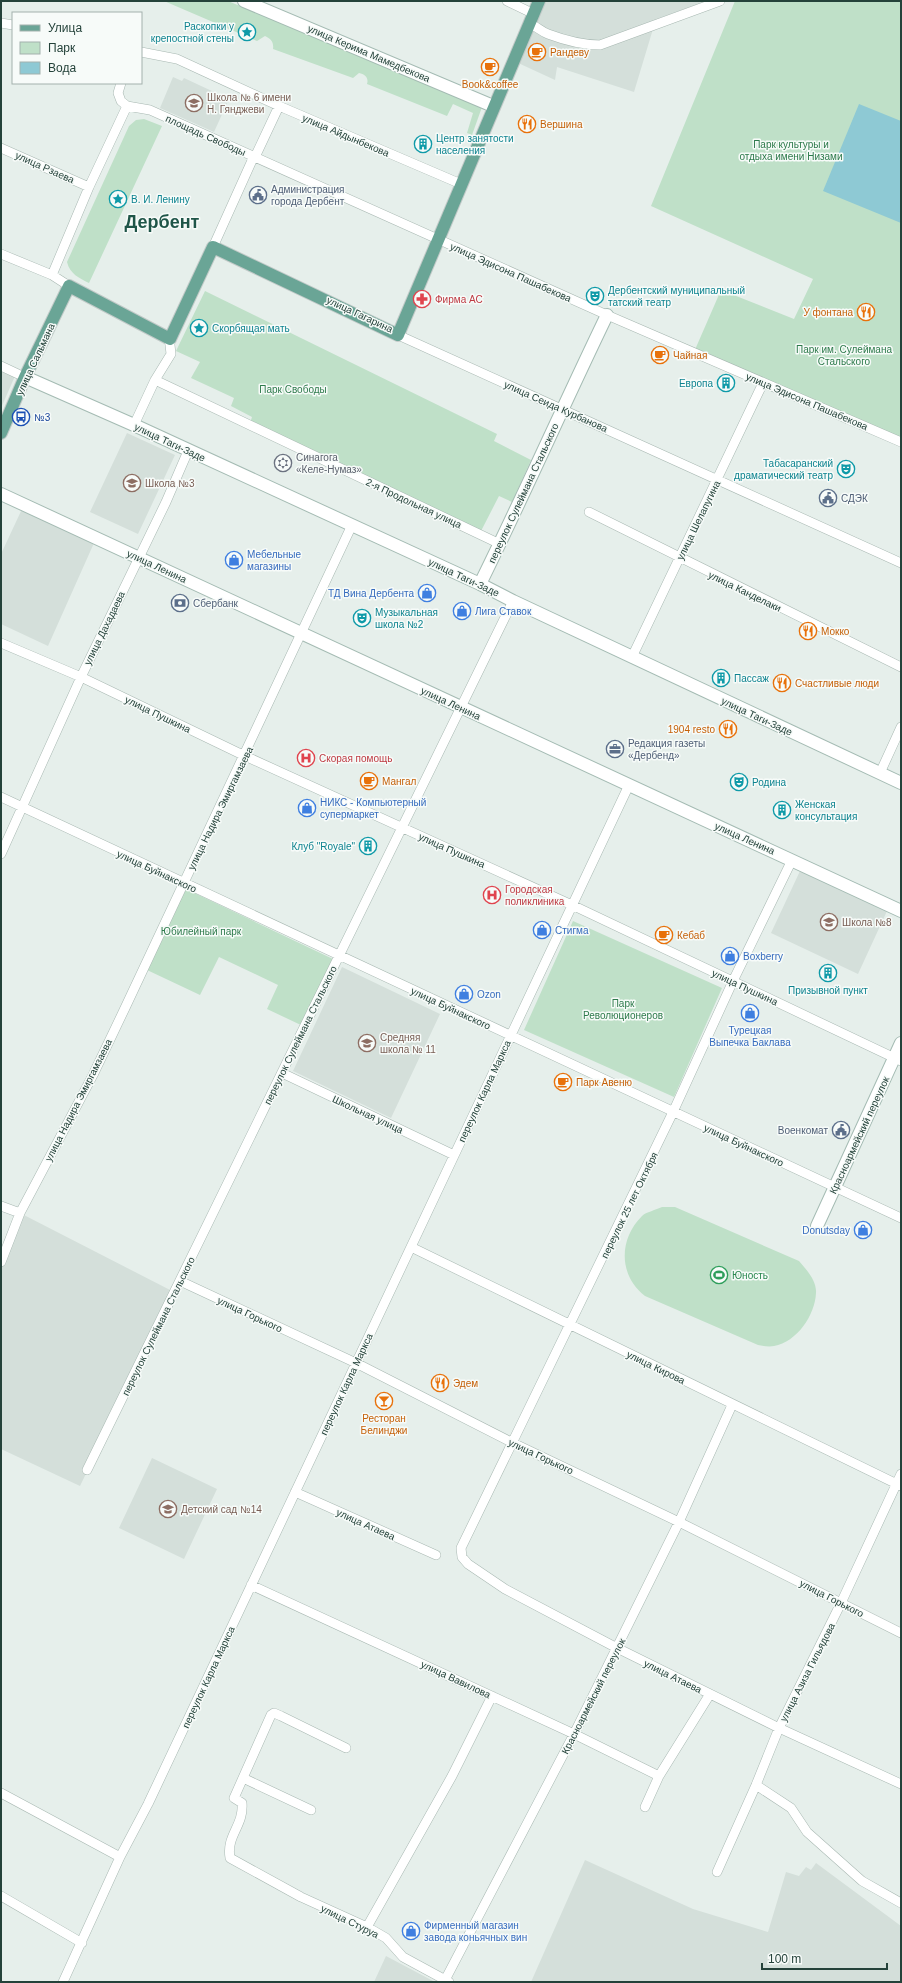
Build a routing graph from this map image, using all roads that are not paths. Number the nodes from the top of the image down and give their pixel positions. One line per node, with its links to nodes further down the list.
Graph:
1 (244, 1): 12 (street, улица Керима Мамедбекова)
2 (507, 1): 5 (street)
3 (538, 1): 5 (main road, улица Гагарина)
4 (720, 1): 5 (street)
5 (531, 19): 12 (main road, улица Гагарина); 15 (main road, улица Гагарина)
6 (1, 23): 7 (street)
7 (12, 25)
8 (142, 52): 11 (street, улица Айдынбекова)
9 (121, 84): 10 (street)
10 (127, 106): 14 (street, площадь Свободы); 16 (street)
11 (278, 106): 14 (street); 15 (street, улица Айдынбекова)
12 (493, 106): 15 (main road, улица Гагарина)
13 (1, 148): 16 (street, улица Рзаева)
14 (254, 156): 17 (street, улица Эдисона Пашабекова); 18 (street, площадь Свободы)
15 (460, 183): 17 (main road, улица Гагарина)
16 (89, 187): 20 (street)
17 (437, 239): 18 (main road, улица Гагарина); 22 (street, улица Эдисона Пашабекова); 23 (main road, улица Гагарина)
18 (213, 246): 23 (main road, улица Сеида Курбанова); 24 (main road, площадь Свободы)
19 (1, 254): 20 (street)
20 (52, 275): 21 (street)
21 (70, 286): 24 (main road); 26 (main road, улица Сальмана)
22 (607, 315): 28 (street, улица Эдисона Пашабекова); 29 (street, переулок Сулеймана Стальского)
23 (398, 334): 29 (street, улица Сеида Курбанова)
24 (170, 337): 27 (street)
25 (1, 366): 26 (street, улица Таги-Заде)
26 (22, 376): 30 (street, улица Таги-Заде); 31 (main road, улица Сальмана)
27 (156, 380): 30 (street); 38 (street, 2-я Продольная улица)
28 (763, 383): 32 (street, улица Эдисона Пашабекова); 34 (street, улица Шелапугина)
29 (562, 409): 34 (street, улица Сеида Курбанова); 38 (street, переулок Сулеймана Стальского)
30 (134, 425): 33 (street, улица Таги-Заде)
31 (1, 433)
32 (901, 442)
33 (188, 451): 37 (street, улица Таги-Заде); 39 (street, улица Дахадаева)
34 (717, 479): 40 (street, улица Шелапугина); 41 (street, улица Сеида Курбанова)
35 (1, 494): 39 (street, улица Ленина)
36 (589, 512): 40 (street, улица Канделаки)
37 (352, 526): 42 (street, улица Таги-Заде); 44 (street, улица Надира Эмиргамзаева)
38 (500, 544): 42 (street, переулок Сулеймана Стальского)
39 (139, 557): 44 (street, улица Ленина); 48 (street, улица Дахадаева)
40 (679, 558): 46 (street, улица Шелапугина); 47 (street, улица Канделаки)
41 (901, 563)
42 (480, 584): 43 (street, улица Таги-Заде)
43 (514, 601): 46 (street, улица Таги-Заде); 49 (street, переулок Сулеймана Стальского)
44 (302, 634): 49 (street, улица Ленина); 51 (street, улица Надира Эмиргамзаева)
45 (1, 643): 48 (street, улица Пушкина)
46 (632, 657): 52 (street, улица Таги-Заде)
47 (901, 667)
48 (80, 677): 51 (street, улица Пушкина); 56 (street, улица Дахадаева)
49 (461, 708): 54 (street, улица Ленина); 57 (street, переулок Сулеймана Стальского)
50 (901, 727): 52 (street)
51 (245, 756): 57 (street, улица Пушкина); 60 (street, улица Надира Эмиргамзаева)
52 (880, 773): 53 (street, улица Таги-Заде)
53 (901, 783)
54 (629, 785): 59 (street, улица Ленина); 61 (street, переулок Карла Маркса)
55 (1, 797): 56 (street, улица Буйнакского)
56 (23, 807): 58 (street, улица Дахадаева); 60 (street, улица Буйнакского)
57 (402, 828): 61 (street, улица Пушкина); 63 (street, переулок Сулеймана Стальского)
58 (1, 854)
59 (792, 860): 62 (street, улица Ленина); 64 (street, переулок 25 лет Октября)
60 (183, 883): 63 (street, улица Буйнакского); 73 (street, улица Надира Эмиргамзаева)
61 (572, 905): 64 (street, улица Пушкина); 65 (street, переулок Карла Маркса)
62 (901, 911)
63 (340, 956): 65 (street, улица Буйнакского); 68 (street, переулок Сулеймана Стальского)
64 (733, 981): 67 (street, улица Пушкина); 69 (street, переулок 25 лет Октября)
65 (510, 1036): 69 (street, улица Буйнакского); 70 (street, переулок Карла Маркса)
66 (901, 1043): 67 (street, Красноармейский переулок)
67 (898, 1059): 71 (street, Красноармейский переулок)
68 (282, 1073): 70 (street, Школьная улица); 78 (street, переулок Сулеймана Стальского)
69 (674, 1112): 71 (street, улица Буйнакского); 79 (street, переулок 25 лет Октября)
70 (454, 1155): 76 (street, переулок Карла Маркса)
71 (834, 1187): 74 (street, улица Буйнакского); 75 (street, Красноармейский переулок)
72 (1, 1206): 73 (street)
73 (20, 1214): 77 (street, улица Надира Эмиргамзаева)
74 (901, 1218)
75 (817, 1226)
76 (411, 1247): 79 (street, улица Кирова); 80 (street, переулок Карла Маркса)
77 (1, 1262)
78 (180, 1281): 80 (street, улица Горького); 83 (street, переулок Сулеймана Стальского)
79 (571, 1325): 81 (street, улица Кирова); 82 (street, переулок 25 лет Октября)
80 (356, 1363): 82 (street, улица Горького); 86 (street, переулок Карла Маркса)
81 (732, 1405): 85 (street, улица Кирова); 87 (street, Красноармейский переулок)
82 (513, 1443): 87 (street, улица Горького); 88 (street, переулок 25 лет Октября)
83 (87, 1470)
84 (901, 1474): 85 (street, улица Азиза Гильядова)
85 (899, 1485): 91 (street, улица Азиза Гильядова)
86 (295, 1492): 89 (street, улица Атаева); 90 (street, переулок Карла Маркса)
87 (679, 1522): 91 (street, улица Горького); 93 (street, Красноармейский переулок)
88 (461, 1548): 93 (street, улица Атаева)
89 (436, 1555)
90 (251, 1585): 95 (street, улица Вавилова); 106 (street, переулок Карла Маркса)
91 (841, 1603): 92 (street, улица Горького); 96 (street, улица Азиза Гильядова)
92 (901, 1633)
93 (617, 1648): 94 (street, улица Атаева); 97 (street, Красноармейский переулок)
94 (710, 1694): 96 (street, улица Атаева); 99 (street)
95 (492, 1696): 97 (street, улица Вавилова); 110 (street)
96 (779, 1728): 101 (street, улица Атаева); 102 (street, улица Азиза Гильядова)
97 (574, 1734): 99 (street, улица Вавилова); 112 (street, Красноармейский переулок)
98 (346, 1748): 100 (street)
99 (659, 1776): 104 (street)
100 (243, 1778): 105 (street); 110 (street, улица Стуруа)
101 (901, 1784)
102 (756, 1785): 107 (street, улица Азиза Гильядова); 109 (street)
103 (1, 1793): 106 (street)
104 (646, 1807)
105 (311, 1810)
106 (120, 1857): 111 (street, переулок Карла Маркса)
107 (717, 1872)
108 (1, 1896): 111 (street)
109 (901, 1903)
110 (367, 1927): 112 (street, улица Стуруа)
111 (82, 1943): 113 (street, переулок Карла Маркса)
112 (446, 1981)
113 (63, 1982)

